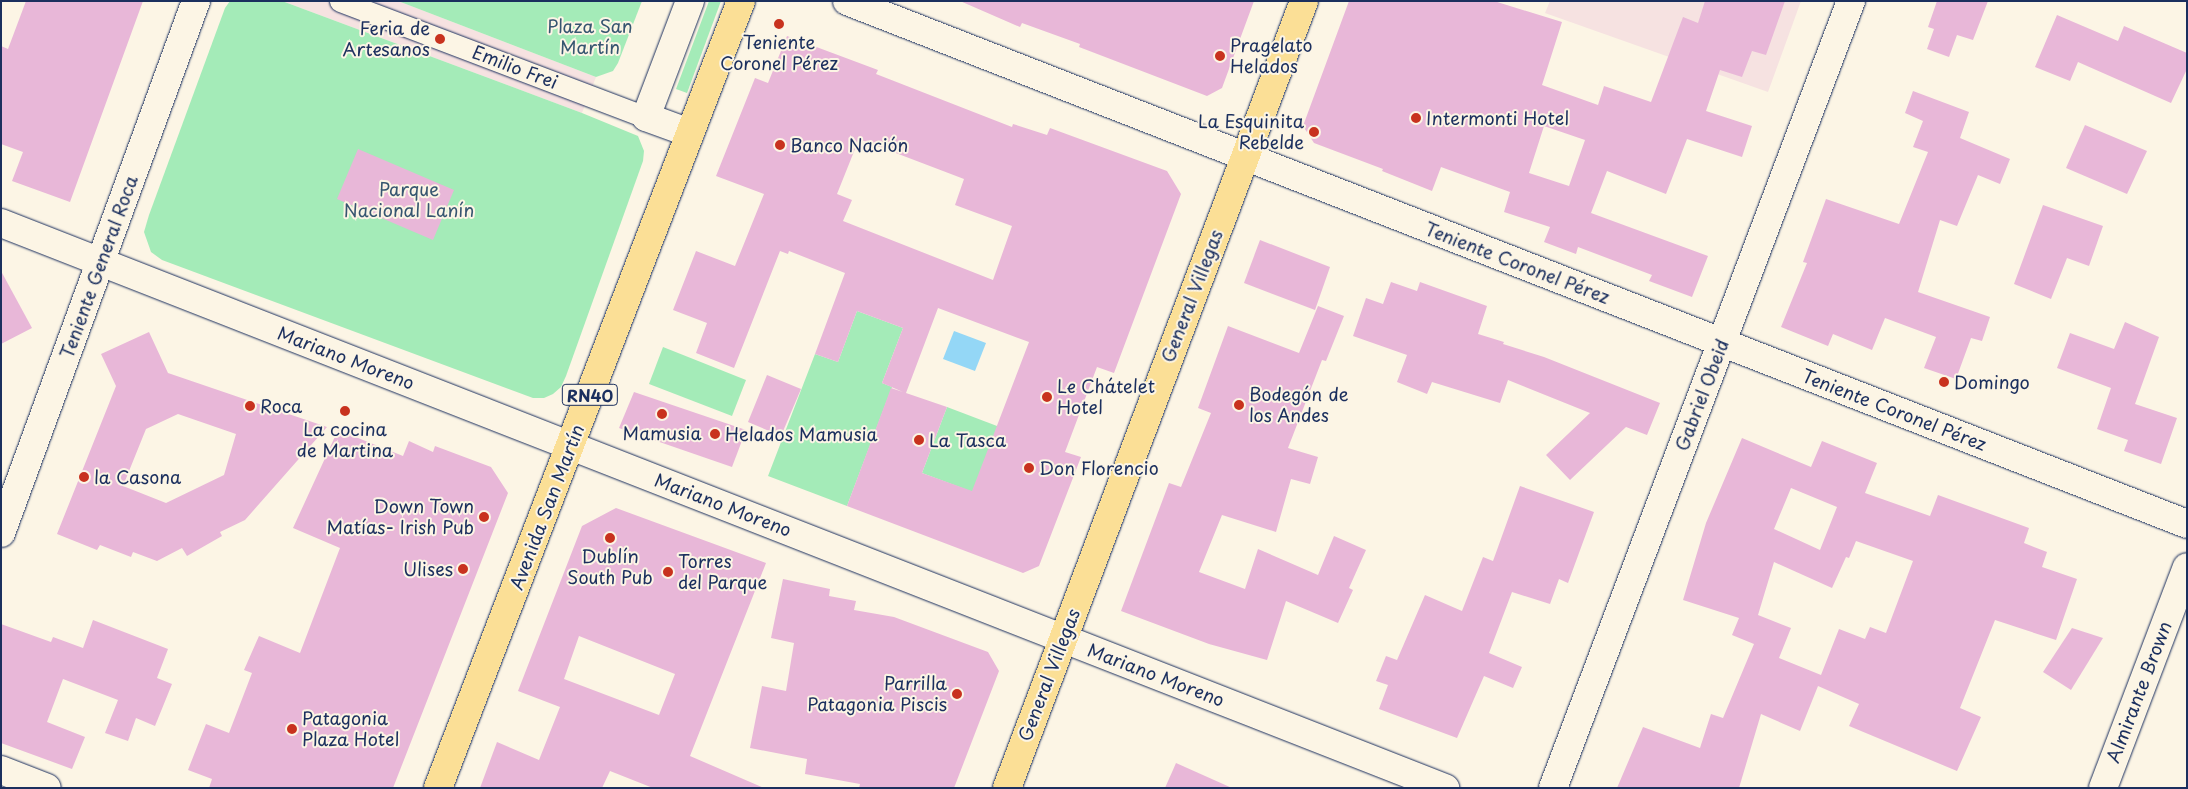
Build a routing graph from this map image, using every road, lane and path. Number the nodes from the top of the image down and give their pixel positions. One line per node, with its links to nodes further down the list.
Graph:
1 (196, 1): 12 (street, Teniente General Roca)
2 (340, 1): 8 (street, Emilio Frei)
3 (690, 1): 8 (street)
4 (741, 1): 9 (main road, Avenida San Martín / RN40)
5 (847, 1): 10 (street, Teniente Coronel Pérez)
6 (1304, 1): 10 (main road, General Villegas)
7 (1851, 1): 13 (street, Gabriel Obeid)
8 (646, 117): 9 (street, Emilio Frei)
9 (690, 133): 14 (main road, Avenida San Martín / RN40)
10 (1245, 156): 13 (street, Teniente Coronel Pérez); 18 (main road, General Villegas)
11 (1, 223): 12 (street, Mariano Moreno)
12 (100, 262): 14 (street, Mariano Moreno); 16 (street, Teniente General Roca)
13 (1722, 343): 15 (street, Teniente Coronel Pérez); 24 (street, Gabriel Obeid)
14 (570, 446): 18 (street, Mariano Moreno); 21 (main road, Avenida San Martín / RN40)
15 (2187, 524)
16 (1, 533)
17 (2187, 568): 25 (street, Almirante Brown)
18 (1063, 638): 22 (main road, General Villegas); 23 (street, Mariano Moreno)
19 (1, 770): 20 (street)
20 (47, 788)
21 (438, 788)
22 (1007, 788)
23 (1445, 788)
24 (1553, 788)
25 (2103, 788)

